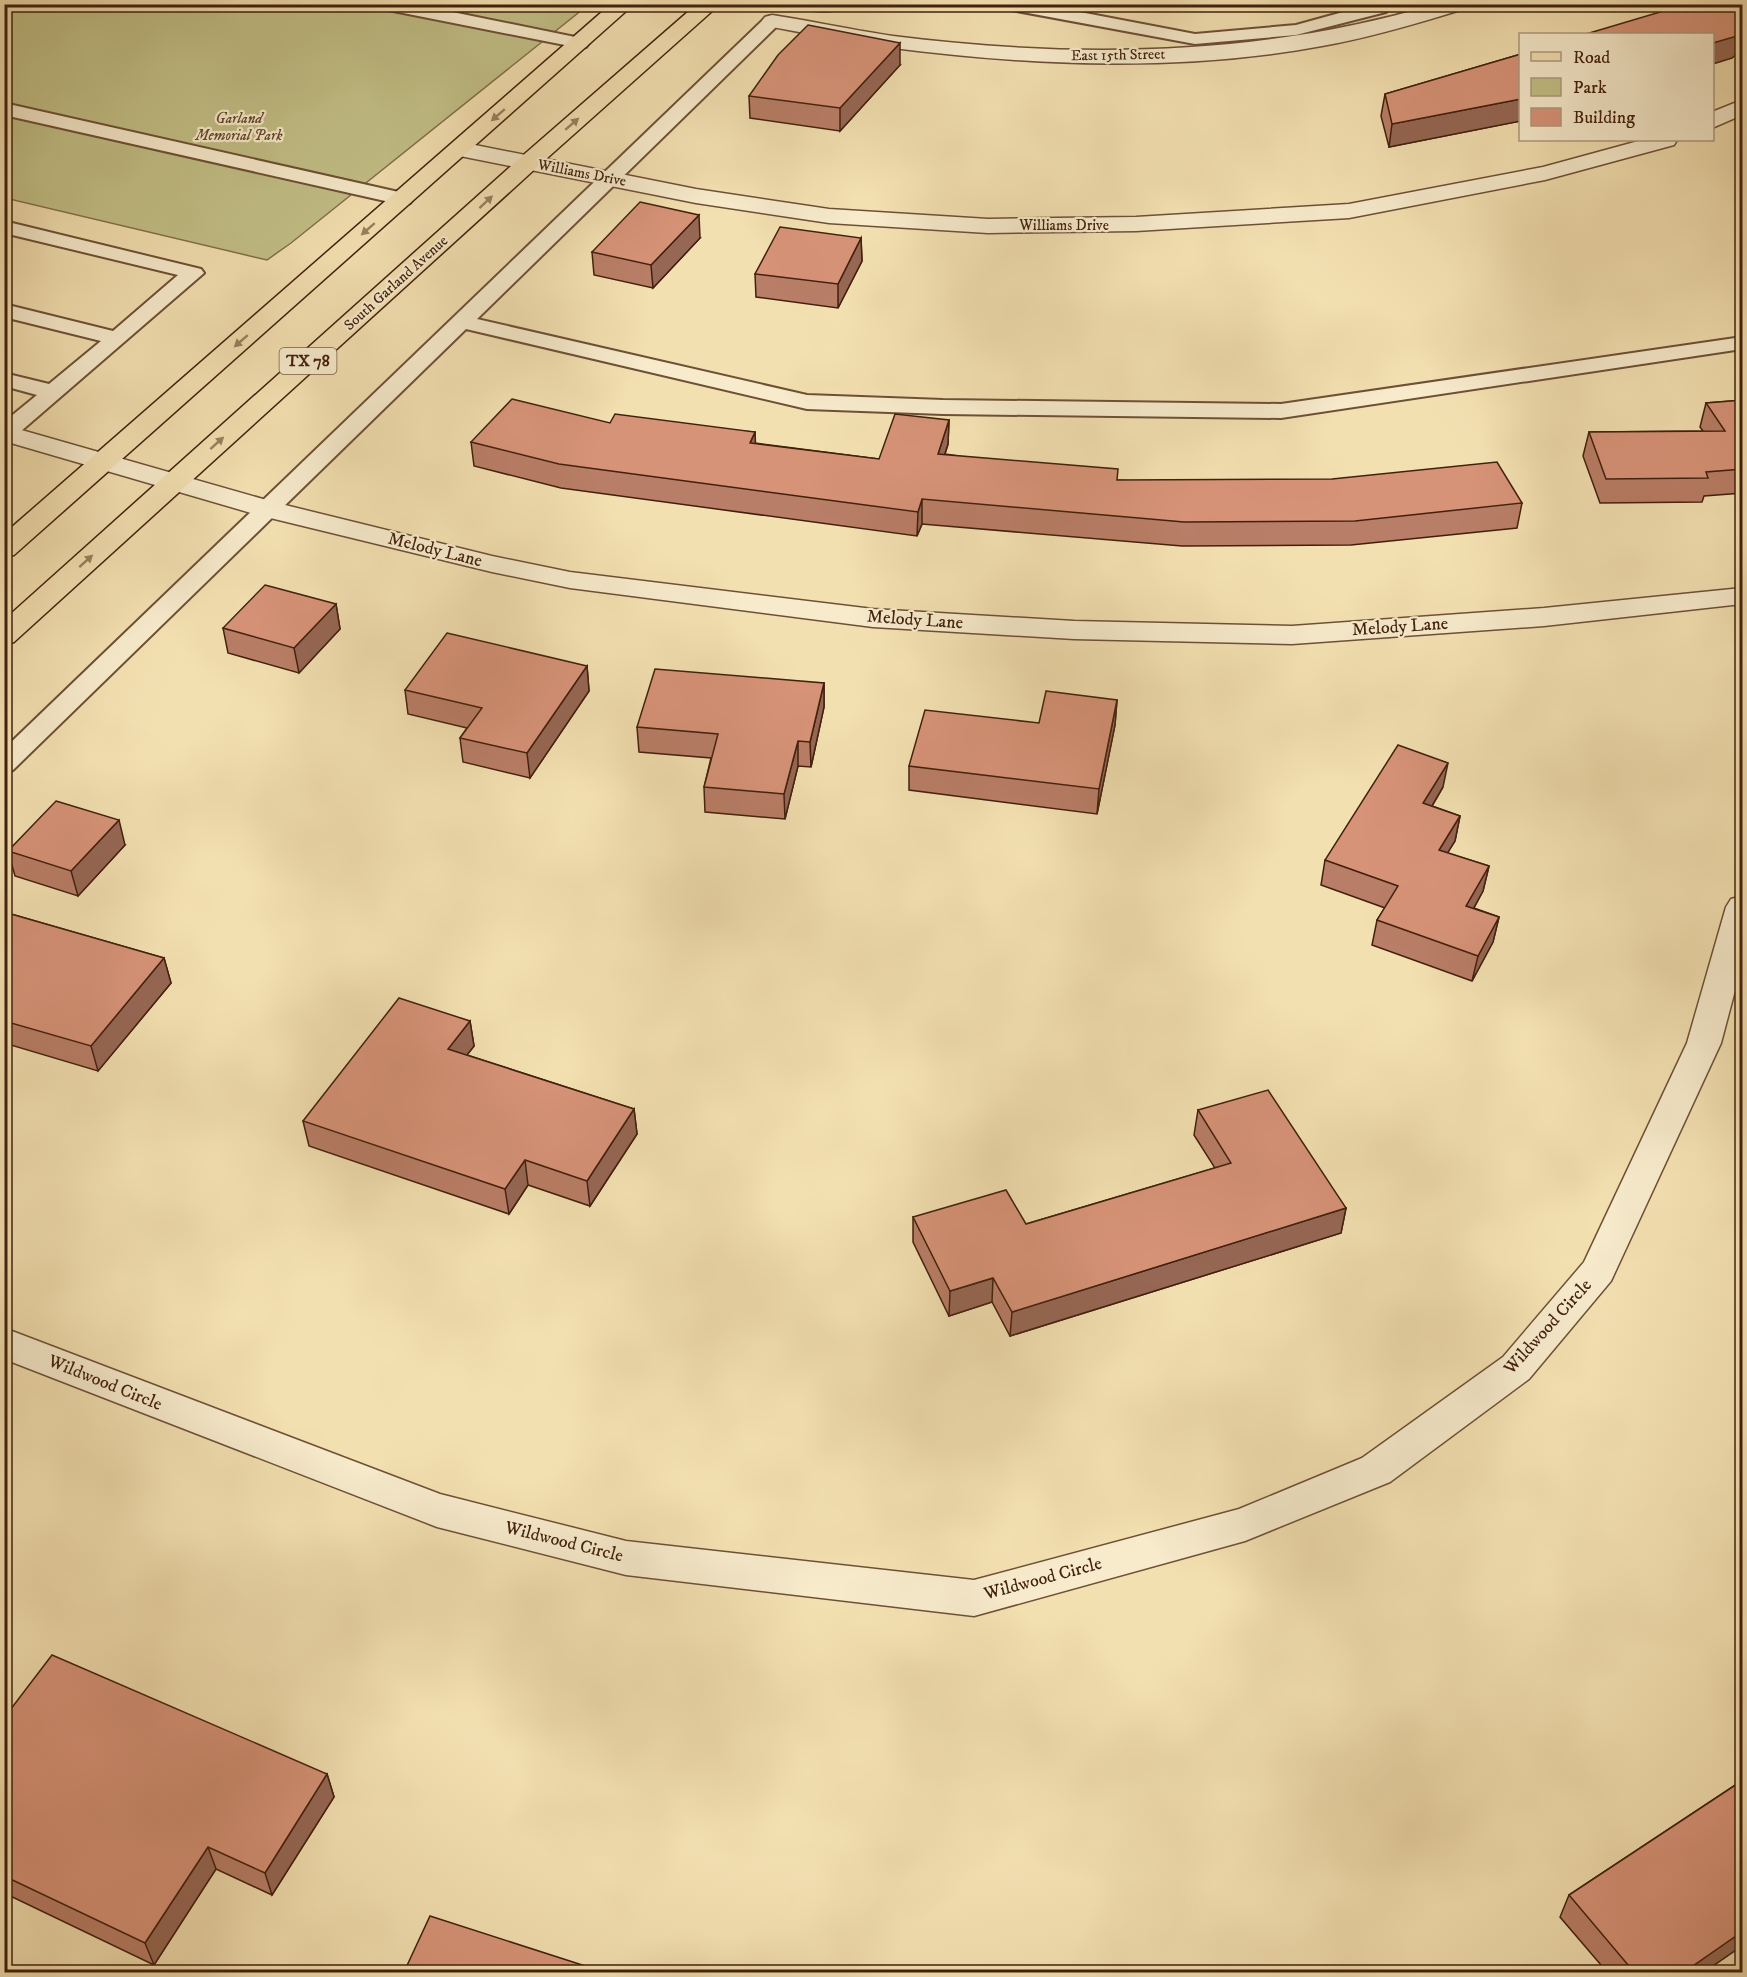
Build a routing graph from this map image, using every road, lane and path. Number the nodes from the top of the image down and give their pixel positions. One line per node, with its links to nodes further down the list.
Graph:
1 (383, 4): 11 (lane)
2 (624, 4): 11 (main road)
3 (710, 4): 17 (main road, South Garland Avenue / TX 78, one-way to 3)
4 (808, 4): 5 (lane)
5 (839, 4)
6 (1006, 4): 9 (lane)
7 (1383, 4): 9 (lane)
8 (1460, 4): 10 (street, East 15th Street)
9 (1348, 10)
10 (772, 21): 18 (lane)
11 (580, 43): 16 (main road, one-way to 16)
12 (1743, 107): 14 (street)
13 (4, 109): 19 (lane)
14 (1714, 121)
15 (1662, 141): 18 (street, Williams Drive)
16 (459, 149): 17 (street, Williams Drive); 19 (main road)
17 (528, 163): 18 (street, Williams Drive); 29 (main road, South Garland Avenue / TX 78, one-way to 17)
18 (609, 179): 22 (lane)
19 (403, 199): 28 (main road, one-way to 28)
20 (4, 227): 23 (lane)
21 (4, 310): 23 (lane)
22 (464, 322): 24 (lane); 30 (lane)
23 (115, 338): 26 (lane)
24 (1743, 343)
25 (4, 379): 26 (lane)
26 (52, 392): 27 (lane)
27 (5, 433): 28 (street, Melody Lane)
28 (102, 462): 29 (street, Melody Lane); 31 (main road)
29 (173, 482): 30 (street, Melody Lane); 33 (main road, South Garland Avenue / TX 78, one-way to 29)
30 (268, 508): 32 (street, Melody Lane); 34 (lane)
31 (4, 549)
32 (1743, 596)
33 (4, 636)
34 (4, 764)
35 (1743, 907): 36 (street, Wildwood Circle)
36 (4, 1343)

